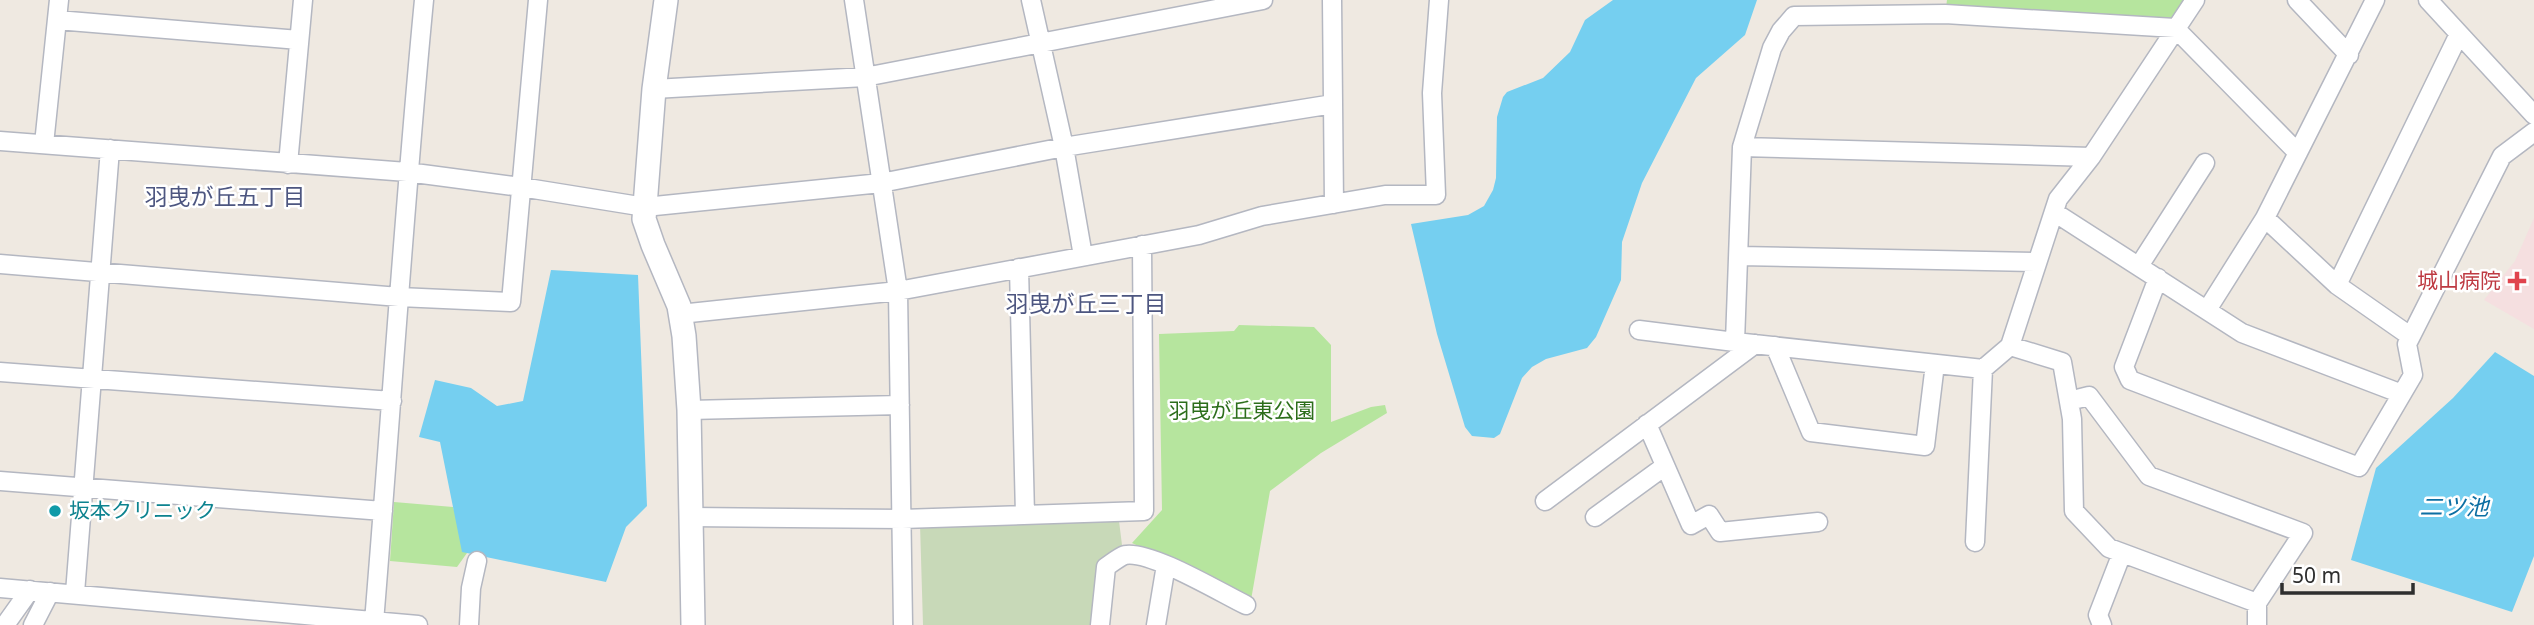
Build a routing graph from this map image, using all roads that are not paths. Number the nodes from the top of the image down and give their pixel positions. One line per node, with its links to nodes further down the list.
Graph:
1 (59, 0): 15 (street)
2 (303, 0): 18 (street)
3 (424, 0): 35 (street)
4 (538, 0): 37 (street)
5 (666, 0): 22 (street)
6 (854, 0): 21 (street)
7 (1031, 0): 19 (street)
8 (1263, 0): 19 (street)
9 (1332, 0): 23 (street)
10 (1439, 0): 38 (street)
11 (2194, 0): 16 (street)
12 (2297, 0): 20 (street)
13 (2375, 0): 20 (street)
14 (2428, 0): 17 (street)
15 (57, 20): 18 (street); 27 (street)
16 (2175, 28): 29 (street); 31 (street); 32 (street)
17 (2459, 34): 24 (street); 51 (street)
18 (299, 40): 34 (street)
19 (1040, 45): 21 (street); 28 (street)
20 (2349, 55): 31 (street)
21 (865, 77): 22 (street); 36 (street)
22 (654, 89): 39 (street)
23 (1333, 104): 28 (street); 38 (street)
24 (2534, 115)
25 (2534, 132): 57 (street)
26 (0, 141): 27 (street)
27 (44, 144): 30 (street)
28 (1064, 146): 36 (street); 43 (street)
29 (1742, 147): 32 (street); 44 (street)
30 (110, 149): 34 (street); 49 (street)
31 (2298, 153): 41 (street)
32 (2091, 157): 40 (street)
33 (2205, 163): 47 (street)
34 (288, 164): 35 (street)
35 (407, 172): 37 (street); 53 (street)
36 (881, 183): 39 (street); 52 (street)
37 (521, 187): 39 (street); 53 (street)
38 (1334, 204): 42 (street)
39 (645, 207): 55 (street)
40 (2054, 212): 45 (street); 47 (street)
41 (2265, 218): 51 (street); 54 (street)
42 (1142, 245): 43 (street); 77 (street)
43 (1083, 256): 48 (street)
44 (1739, 256): 45 (street); 58 (street)
45 (2037, 262): 61 (street)
46 (0, 264): 49 (street)
47 (2139, 266): 50 (street)
48 (1019, 268): 52 (street); 77 (street)
49 (100, 272): 53 (street); 65 (street)
50 (2158, 278): 54 (street); 66 (street)
51 (2337, 285): 57 (street)
52 (898, 291): 55 (street); 69 (street)
53 (399, 297): 67 (street)
54 (2207, 310): 66 (street)
55 (680, 314): 70 (street)
56 (1639, 330): 58 (street)
57 (2410, 336): 66 (street)
58 (1735, 342): 59 (street)
59 (1755, 344): 60 (street); 71 (street)
60 (1775, 346): 62 (street); 62 (street)
61 (2010, 346): 63 (street); 68 (street)
62 (1935, 364): 63 (street)
63 (1983, 369): 82 (street)
64 (0, 372): 65 (street)
65 (92, 379): 67 (street); 74 (street)
66 (2402, 394)
67 (392, 401): 76 (street)
68 (2069, 401): 83 (street); 90 (street)
69 (900, 405): 70 (street); 80 (street)
70 (689, 410): 78 (street)
71 (1647, 424): 72 (street); 75 (street)
72 (1665, 466): 79 (street); 81 (street)
73 (0, 481): 74 (street)
74 (83, 488): 76 (street); 89 (street)
75 (1545, 501)
76 (383, 511): 93 (street)
77 (1025, 515): 80 (street)
78 (691, 517): 80 (street); 98 (street)
79 (1595, 517)
80 (902, 519): 99 (street)
81 (1818, 522)
82 (1975, 542)
83 (2122, 553): 90 (street); 102 (street)
84 (477, 561): 97 (street)
85 (1166, 565): 91 (street); 100 (street); 101 (street)
86 (0, 588): 87 (street)
87 (30, 590): 88 (street); 94 (street)
88 (50, 592): 89 (street); 95 (street)
89 (75, 593): 92 (street)
90 (2257, 603): 103 (street)
91 (1246, 605)
92 (233, 617): 93 (street)
93 (363, 623): 96 (street)
94 (5, 625)
95 (33, 625)
96 (418, 625)
97 (468, 625)
98 (692, 625)
99 (903, 625)
100 (1100, 625)
101 (1156, 625)
102 (2102, 625)
103 (2258, 625)

